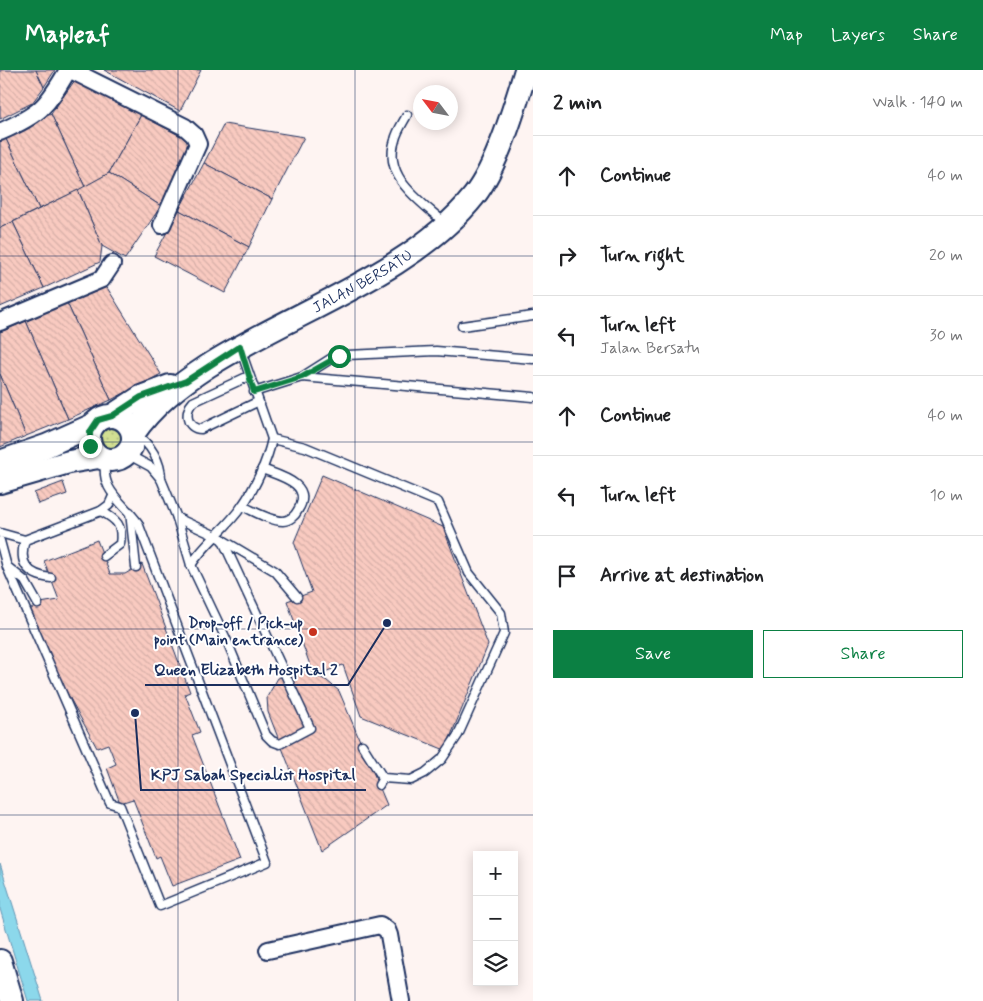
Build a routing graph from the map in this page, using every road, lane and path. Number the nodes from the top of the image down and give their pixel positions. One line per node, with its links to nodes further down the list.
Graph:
1 (69, 70): 4 (street); 5 (street)
2 (526, 70): 6 (street, JALAN BERSATU)
3 (407, 115): 6 (lane)
4 (0, 132)
5 (162, 225)
6 (448, 225): 11 (street, JALAN BERSATU)
7 (112, 264): 9 (street)
8 (533, 316): 10 (lane)
9 (0, 322)
10 (462, 326)
11 (240, 346): 13 (lane); 15 (street, JALAN BERSATU)
12 (533, 359): 14 (lane)
13 (249, 376): 16 (lane); 18 (lane)
14 (302, 377): 16 (lane); 17 (lane)
15 (186, 381): 19 (street); 21 (street, JALAN BERSATU)
16 (254, 392): 18 (lane)
17 (533, 397)
18 (257, 402): 20 (lane)
19 (103, 420): 21 (street); 21 (street); 23 (street)
20 (272, 440): 22 (lane); 43 (lane)
21 (116, 451): 23 (street); 24 (lane); 24 (lane); 25 (lane)
22 (262, 469): 26 (lane); 26 (lane)
23 (2, 478)
24 (161, 479): 29 (lane)
25 (113, 496): 27 (lane); 28 (lane)
26 (242, 506): 31 (lane)
27 (101, 511): 32 (lane); 34 (lane)
28 (130, 512): 37 (lane); 38 (lane)
29 (177, 518): 31 (lane); 36 (lane)
30 (0, 533): 32 (lane)
31 (219, 537): 36 (lane); 36 (lane); 40 (lane)
32 (25, 540): 39 (lane)
33 (0, 541): 37 (lane)
34 (104, 556)
35 (0, 557): 37 (lane)
36 (191, 565)
37 (7, 567): 41 (lane)
38 (136, 567)
39 (51, 578)
40 (297, 597)
41 (38, 604)
42 (362, 745): 43 (lane)
43 (383, 778): 44 (lane)
44 (379, 785)
45 (268, 950): 48 (street)
46 (0, 961): 47 (street)
47 (12, 1001)
48 (401, 1001)

